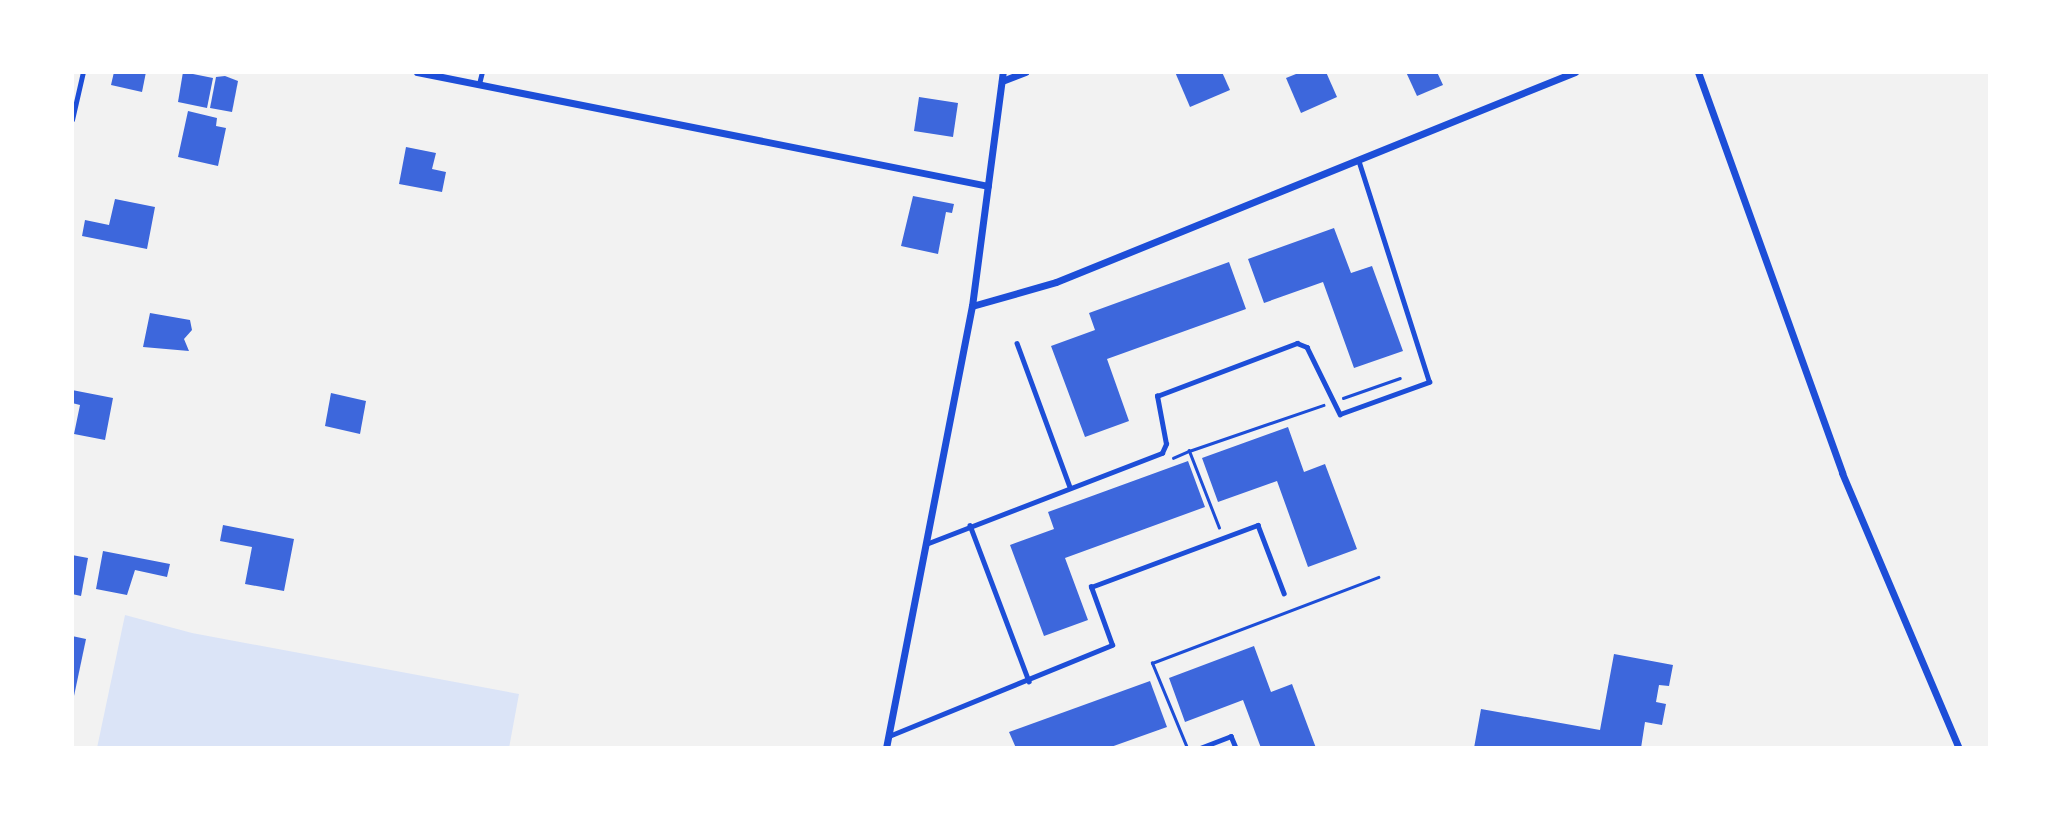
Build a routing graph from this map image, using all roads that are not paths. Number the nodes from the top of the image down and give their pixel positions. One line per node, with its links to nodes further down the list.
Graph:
1 (83, 72): 10 (lane)
2 (417, 72): 9 (street)
3 (482, 72): 9 (lane)
4 (1003, 72): 8 (street)
5 (1025, 72): 8 (street)
6 (1574, 72): 11 (street)
7 (1698, 72): 24 (street)
8 (1002, 81): 12 (street)
9 (479, 84): 12 (street)
10 (72, 120)
11 (1358, 160): 13 (street); 15 (lane)
12 (988, 186): 13 (street)
13 (972, 306): 17 (street)
14 (1017, 343): 15 (lane)
15 (1070, 487): 16 (lane)
16 (970, 525): 17 (lane); 19 (lane)
17 (925, 544): 20 (street)
18 (1284, 593): 19 (lane)
19 (1029, 681): 20 (lane)
20 (888, 736): 21 (street)
21 (886, 748)
22 (1200, 748): 23 (lane)
23 (1236, 748)
24 (1959, 748)

